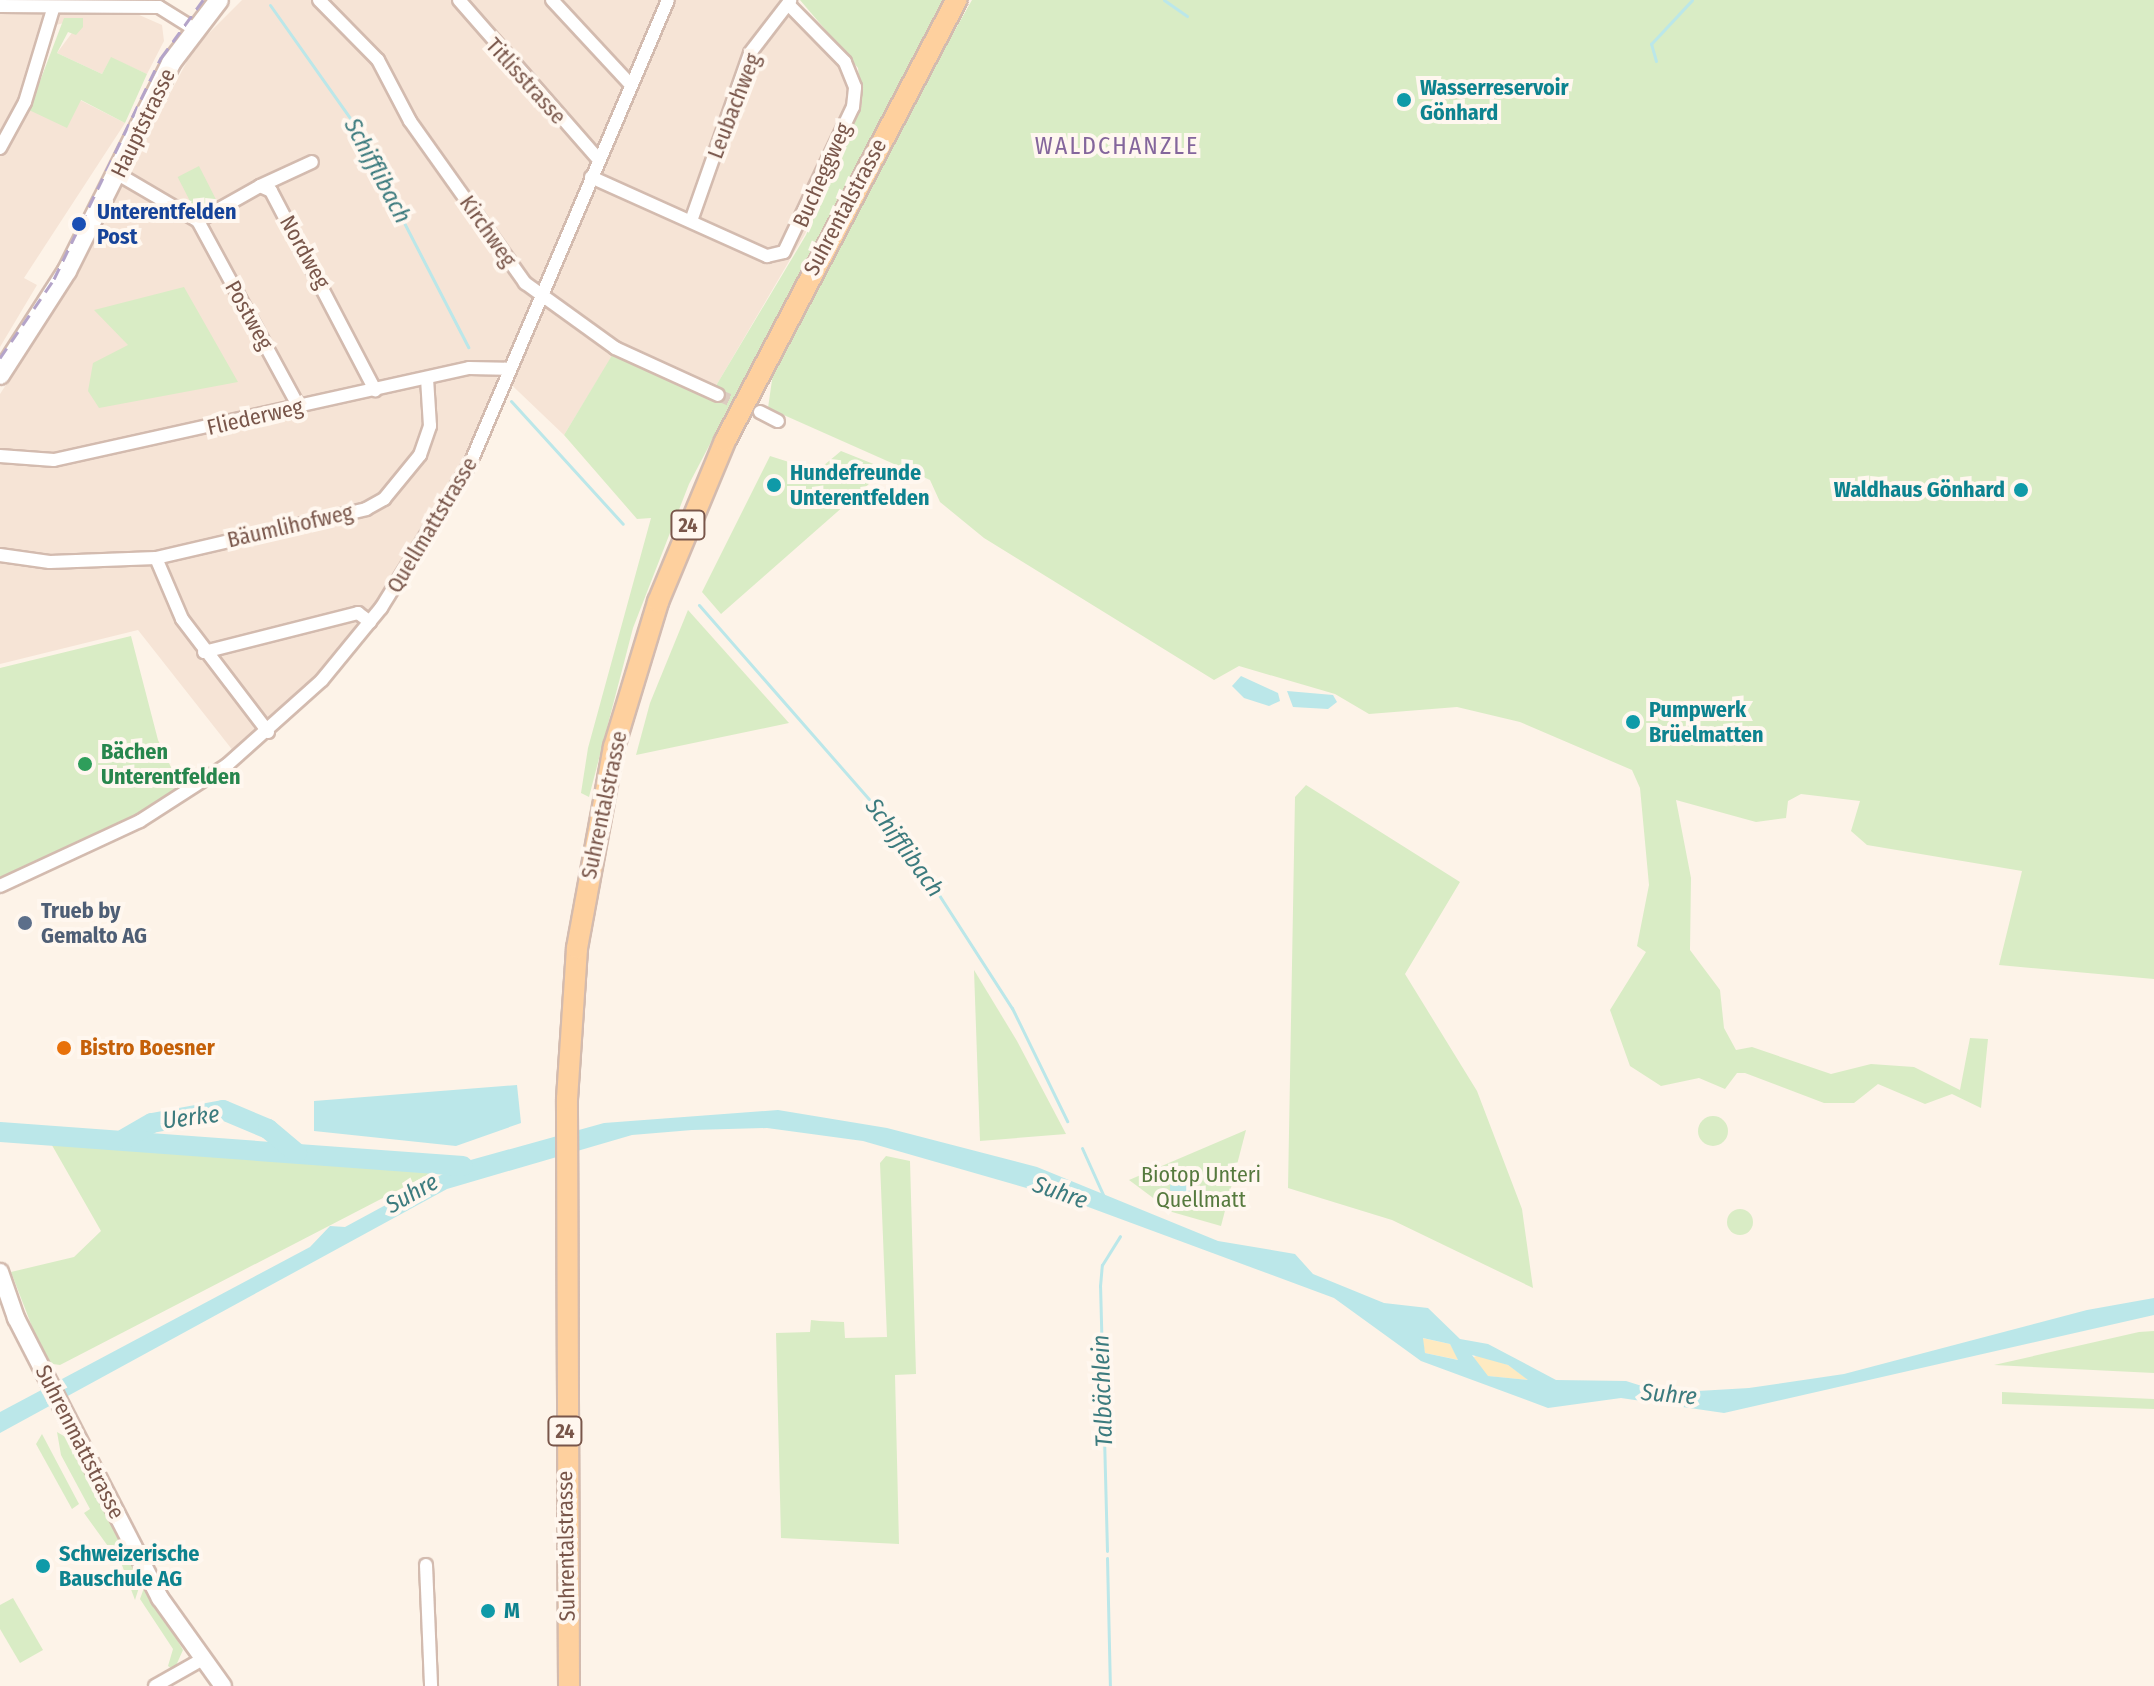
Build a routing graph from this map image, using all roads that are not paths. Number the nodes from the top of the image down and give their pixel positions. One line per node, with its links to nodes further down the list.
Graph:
1 (219, 0): 11 (main road, Hauptstrasse)
2 (319, 0): 21 (street, Kirchweg)
3 (459, 0): 14 (street, Titlisstrasse)
4 (552, 0): 12 (street)
5 (668, 0): 12 (street, Quellmattstrasse)
6 (957, 0): 43 (main road, Suhrentalstrasse / 24)
7 (790, 3): 20 (street, Leubachweg); 20 (street, Bucheggweg)
8 (161, 4): 10 (street); 11 (street)
9 (0, 6): 10 (street)
10 (53, 9): 13 (street)
11 (193, 28): 16 (main road, Hauptstrasse)
12 (631, 85): 14 (street, Quellmattstrasse)
13 (0, 148)
14 (598, 159): 17 (street, Quellmattstrasse)
15 (312, 162): 18 (street)
16 (118, 174): 19 (street); 23 (main road, Hauptstrasse)
17 (591, 177): 20 (street, Bucheggweg); 21 (street, Quellmattstrasse)
18 (260, 186): 19 (street); 25 (street, Nordweg)
19 (198, 221): 27 (street, Postweg)
20 (691, 221)
21 (539, 295): 22 (street, Quellmattstrasse); 26 (street, Kirchweg)
22 (508, 369): 24 (street, Fliederweg); 33 (street, Quellmattstrasse)
23 (0, 375)
24 (427, 378): 25 (street, Fliederweg); 32 (street, Bäumlihofweg)
25 (375, 390): 27 (street, Fliederweg)
26 (718, 395)
27 (299, 407): 30 (street, Fliederweg)
28 (760, 412): 29 (street)
29 (778, 421)
30 (0, 456)
31 (0, 555): 32 (street, Bäumlihofweg)
32 (156, 558): 34 (street)
33 (370, 622): 34 (street); 35 (street, Quellmattstrasse)
34 (204, 652): 35 (street)
35 (268, 732): 36 (street, Quellmattstrasse)
36 (0, 886)
37 (0, 1272): 39 (street, Suhrenmattstrasse)
38 (426, 1565): 42 (street)
39 (201, 1660): 40 (street); 41 (street, Suhrenmattstrasse)
40 (155, 1686)
41 (223, 1686)
42 (431, 1686)
43 (569, 1686)

